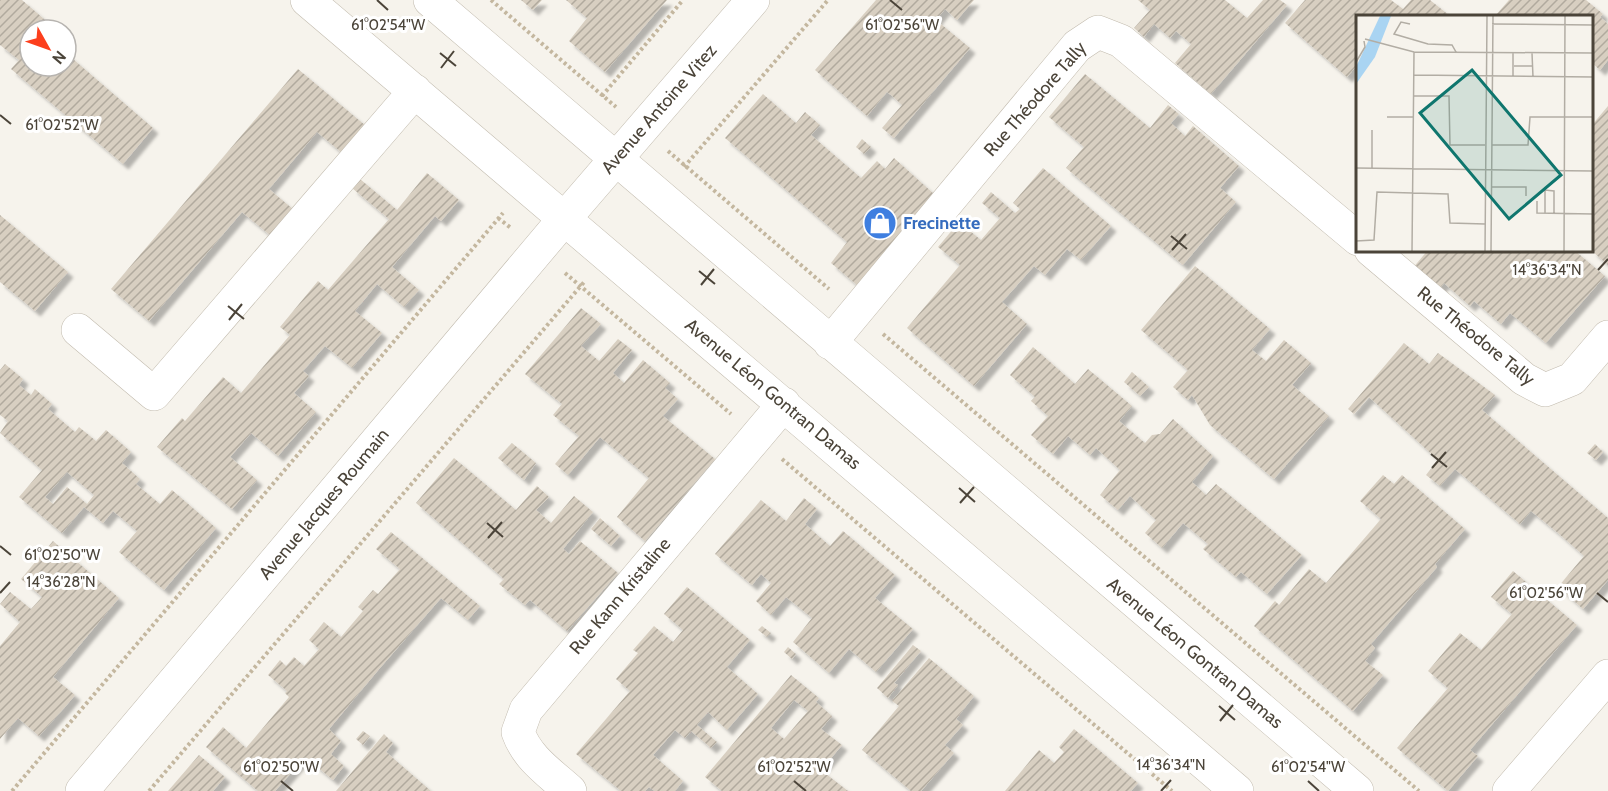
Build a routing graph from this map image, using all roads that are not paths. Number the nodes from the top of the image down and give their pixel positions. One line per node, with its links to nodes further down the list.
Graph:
1 (307, 0): 4 (street, Avenue Léon Gontran Damas)
2 (430, 0): 5 (street, Avenue Léon Gontran Damas)
3 (753, 0): 5 (street, Avenue Antoine Vitez)
4 (415, 91): 6 (street, Avenue Léon Gontran Damas); 9 (street)
5 (617, 158): 6 (street, Avenue Antoine Vitez); 11 (street, Avenue Léon Gontran Damas)
6 (565, 218): 12 (street, Avenue Léon Gontran Damas); 14 (street, Avenue Jacques Roumain)
7 (1356, 237): 11 (street, Rue Théodore Tally)
8 (1373, 252): 10 (street, Rue Théodore Tally)
9 (78, 330)
10 (1608, 337)
11 (830, 343): 17 (street, Avenue Léon Gontran Damas)
12 (784, 404): 15 (street, Rue Kann Kristaline); 16 (street, Avenue Léon Gontran Damas)
13 (1608, 676): 18 (street)
14 (82, 791)
15 (570, 791)
16 (1236, 791)
17 (1357, 791)
18 (1509, 791)

